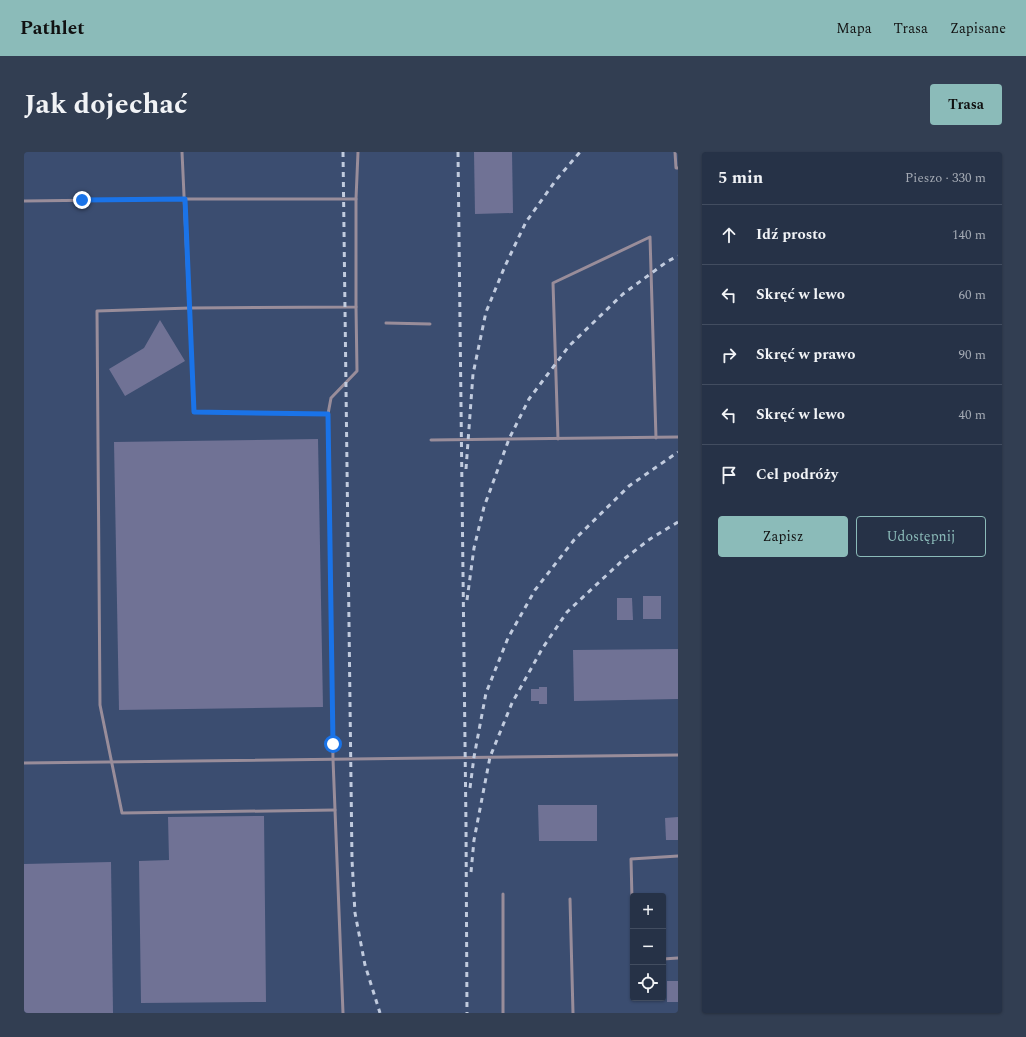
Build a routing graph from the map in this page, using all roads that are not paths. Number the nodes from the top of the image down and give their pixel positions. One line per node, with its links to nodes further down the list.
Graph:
1 (182, 152): 5 (lane)
2 (358, 152): 6 (lane)
3 (675, 152): 4 (lane)
4 (678, 168)
5 (185, 199): 6 (lane); 7 (lane); 9 (lane)
6 (356, 199): 8 (lane)
7 (24, 201)
8 (356, 307): 9 (lane); 12 (lane)
9 (190, 308): 12 (lane); 19 (lane)
10 (386, 324): 11 (lane)
11 (430, 324)
12 (328, 414): 18 (lane)
13 (678, 437): 14 (lane)
14 (656, 438): 15 (lane); 15 (lane)
15 (558, 439): 16 (lane)
16 (431, 440)
17 (678, 755): 18 (lane)
18 (333, 759): 19 (lane); 21 (lane)
19 (112, 762): 20 (lane); 21 (lane)
20 (24, 763)
21 (335, 810): 28 (lane)
22 (678, 856): 25 (lane)
23 (503, 894): 29 (lane)
24 (570, 899): 30 (lane)
25 (633, 929)
26 (678, 958): 27 (lane)
27 (666, 959)
28 (343, 1013)
29 (503, 1013)
30 (573, 1013)

